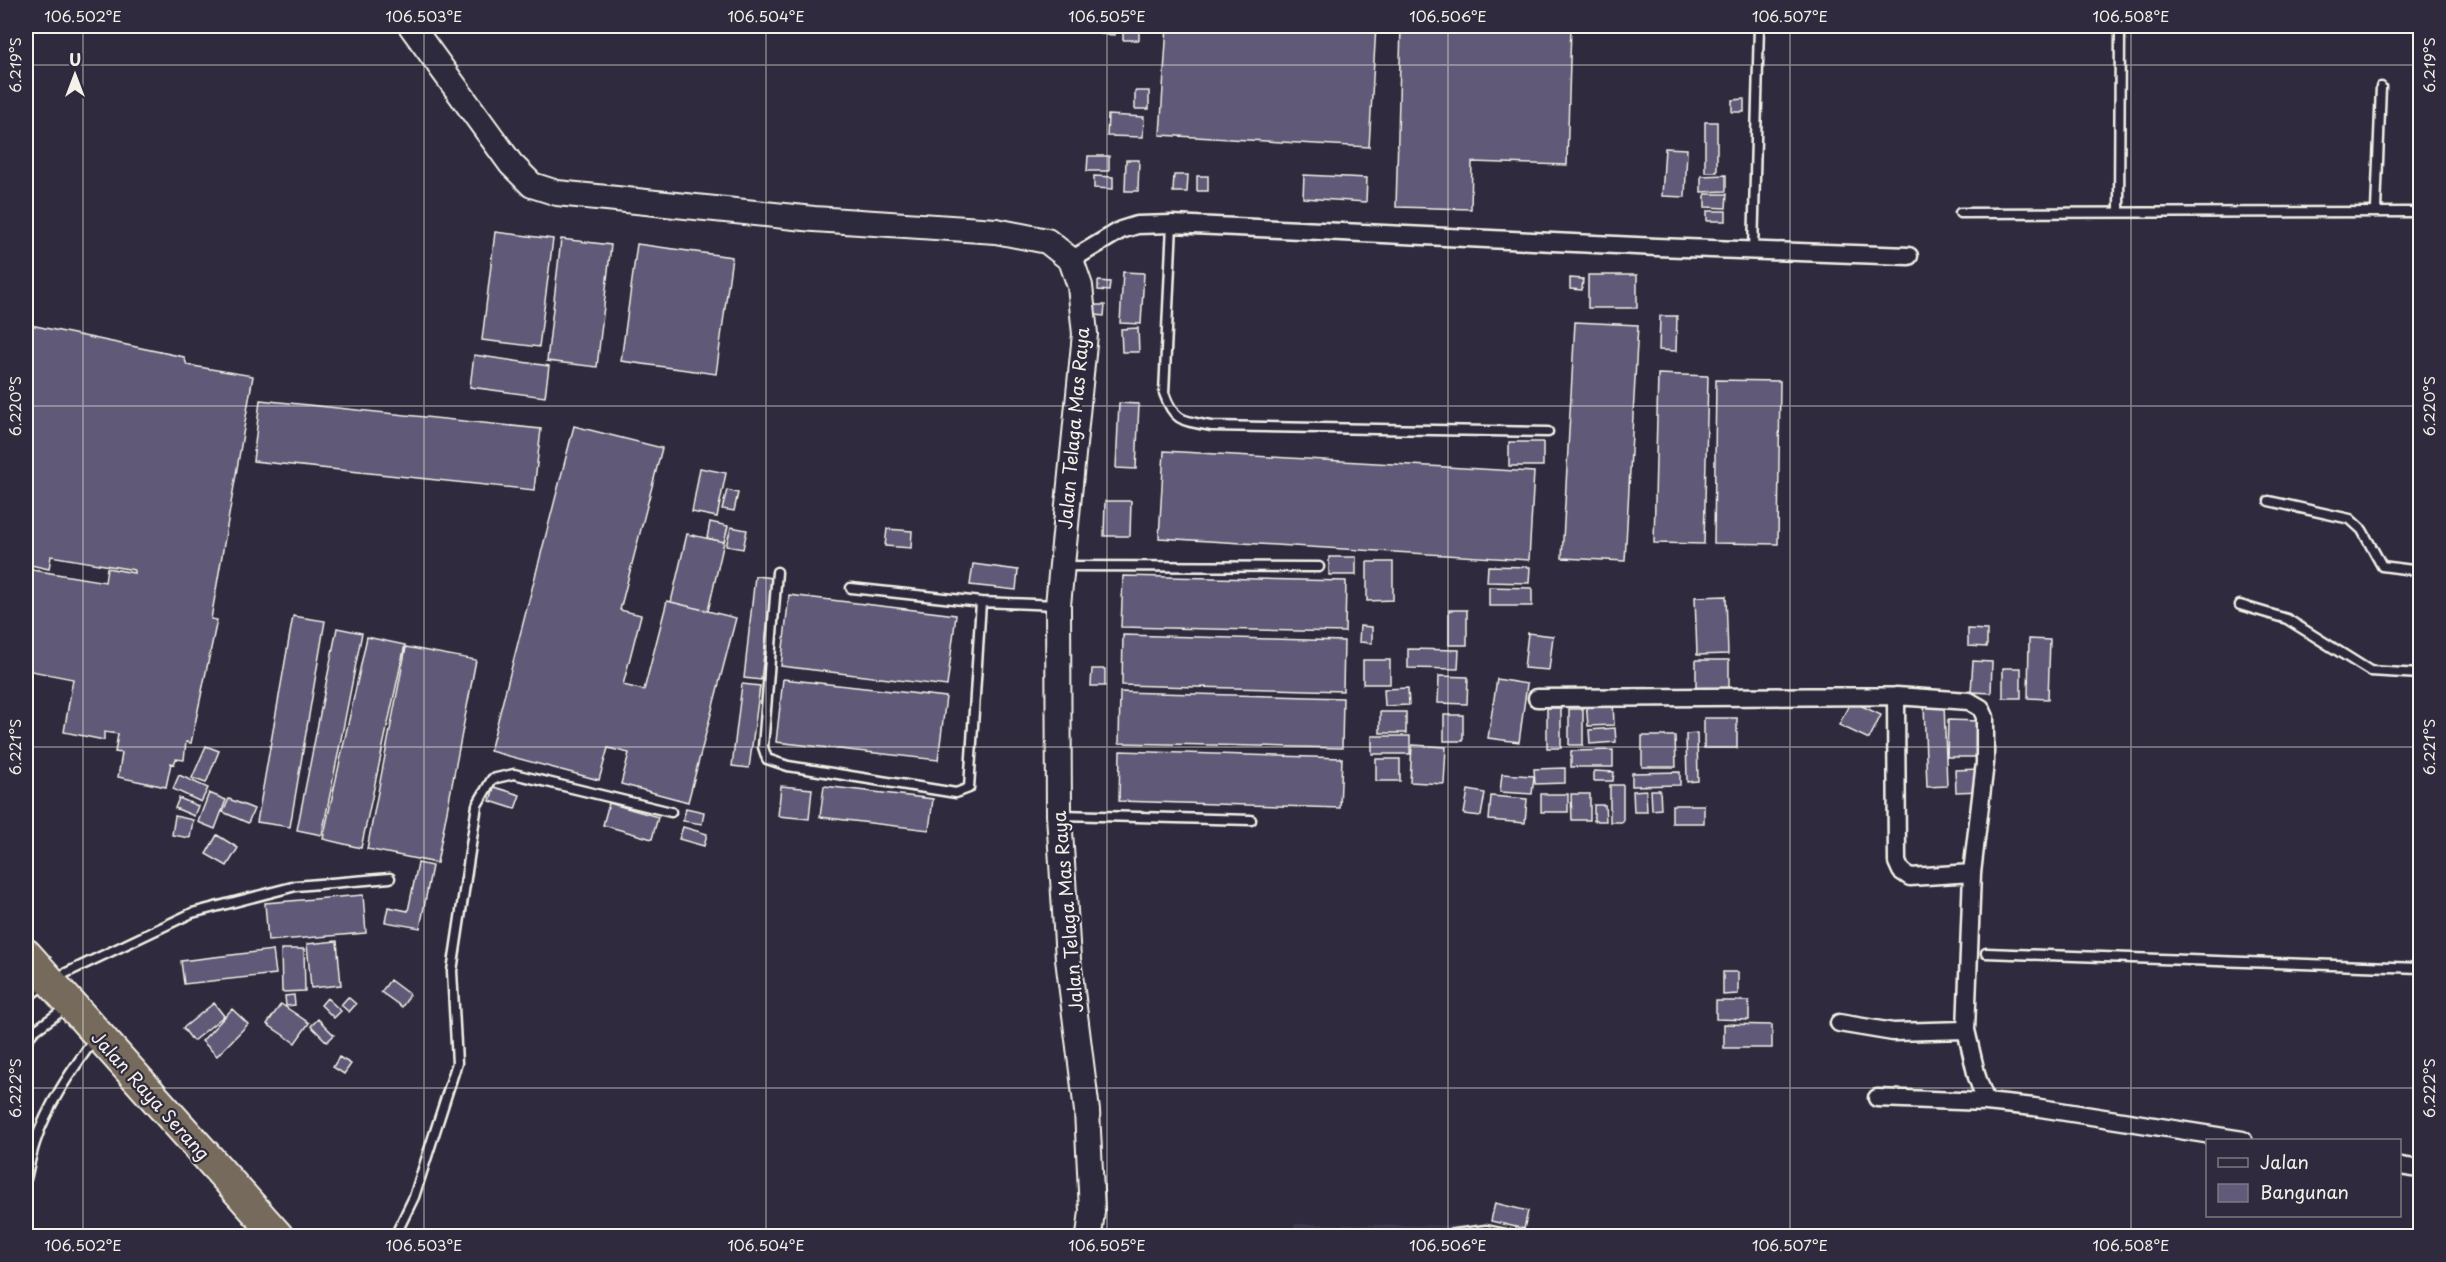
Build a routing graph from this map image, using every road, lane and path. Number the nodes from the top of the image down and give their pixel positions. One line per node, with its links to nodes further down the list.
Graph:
1 (411, 26): 12 (main road)
2 (1759, 26): 10 (lane)
3 (2120, 26): 6 (lane)
4 (2381, 87): 5 (lane)
5 (2376, 210): 6 (lane); 7 (lane)
6 (2119, 212): 8 (lane)
7 (2421, 212)
8 (1960, 213)
9 (1172, 224): 10 (street); 12 (street); 13 (lane)
10 (1753, 251): 11 (street)
11 (1909, 256)
12 (1071, 260): 15 (main road, Jalan Telaga Mas Raya)
13 (1548, 432)
14 (2269, 501): 17 (lane)
15 (1060, 566): 16 (lane); 21 (main road, Jalan Telaga Mas Raya)
16 (1319, 567)
17 (2421, 571)
18 (777, 572): 20 (lane)
19 (851, 588): 20 (lane)
20 (981, 602): 21 (lane)
21 (1058, 605): 27 (main road, Jalan Telaga Mas Raya)
22 (2240, 605): 23 (lane)
23 (2421, 674)
24 (1896, 696): 25 (street); 29 (street); 29 (street)
25 (1537, 698)
26 (671, 812): 48 (lane)
27 (1059, 815): 28 (lane); 49 (main road, Jalan Telaga Mas Raya)
28 (1251, 820)
29 (1972, 873): 38 (street)
30 (390, 878): 34 (lane)
31 (1986, 953): 33 (lane)
32 (26, 954): 34 (highway, Jalan Raya Serang)
33 (2421, 968)
34 (49, 981): 35 (lane); 36 (highway, Jalan Raya Serang)
35 (26, 998)
36 (70, 1005): 39 (highway, Jalan Raya Serang); 40 (lane)
37 (1839, 1023): 38 (street)
38 (1966, 1030): 42 (street)
39 (97, 1035): 46 (lane); 47 (highway, Jalan Raya Serang)
40 (26, 1041)
41 (1877, 1098): 42 (street)
42 (1986, 1102): 43 (street)
43 (2236, 1139)
44 (2401, 1166): 45 (street)
45 (2421, 1169)
46 (26, 1179)
47 (278, 1236)
48 (395, 1236)
49 (1089, 1236)
50 (1440, 1236): 51 (lane)
51 (1516, 1236)

